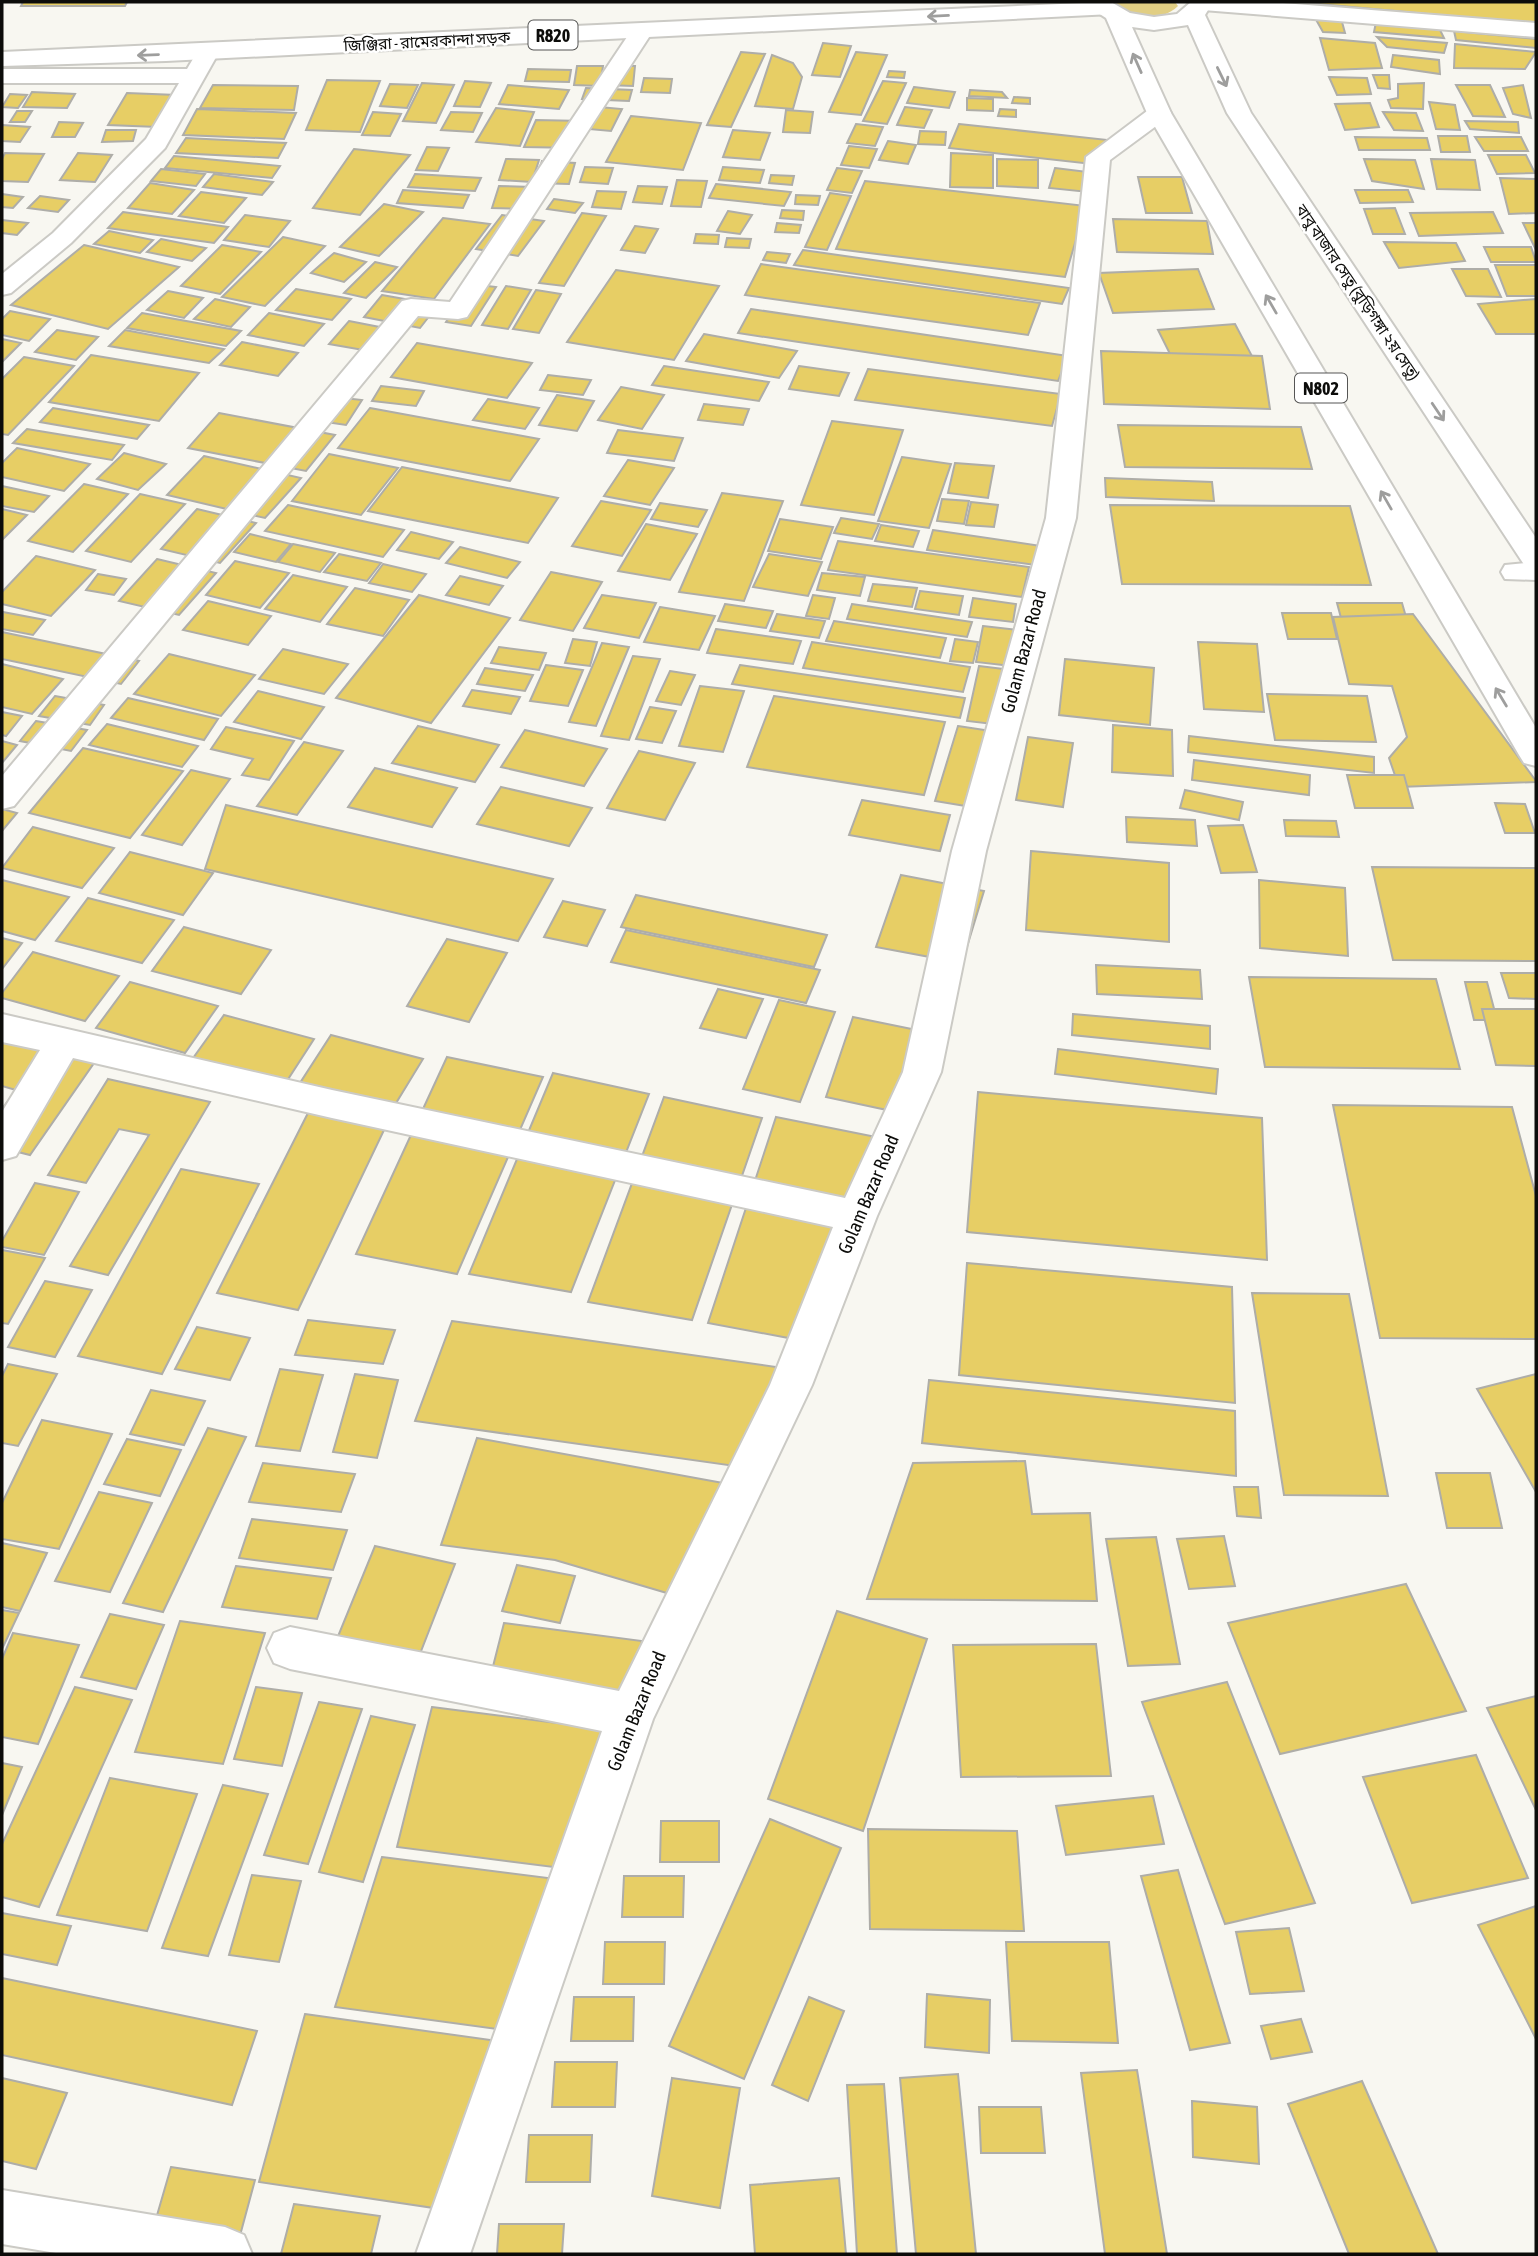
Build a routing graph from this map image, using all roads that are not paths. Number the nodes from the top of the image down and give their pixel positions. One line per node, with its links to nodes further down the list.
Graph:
1 (918, 2): 6 (main road, জিঞ্জিরা - রামেরকান্দা সড়ক / R820)
2 (1200, 6): 3 (main road, জিঞ্জিরা - রামেরকান্দা সড়ক); 4 (main road, জিঞ্জিরা - রামেরকান্দা সড়ক); 13 (main road, বাবু বাজার সেতু (বুড়িগঙ্গা ২য় সেতু), one-way to 13)
3 (1106, 9): 5 (main road, জিঞ্জিরা - রামেরকান্দা সড়ক / R820, one-way to 5); 11 (main road, N802, one-way to 3)
4 (1536, 30)
5 (642, 31): 7 (main road, জিঞ্জিরা - রামেরকান্দা সড়ক / R820); 15 (main road)
6 (2, 43)
7 (208, 52): 8 (main road, জিঞ্জিরা - রামেরকান্দা সড়ক / R820, one-way to 8); 10 (main road)
8 (2, 59)
9 (2, 76): 10 (main road)
10 (193, 76): 12 (main road)
11 (1159, 113): 14 (main road, N802, one-way to 11); 19 (main road, Golam Bazar Road)
12 (2, 288)
13 (1529, 568)
14 (1536, 755)
15 (2, 798)
16 (2, 1028): 17 (main road)
17 (64, 1042): 18 (main road); 19 (main road)
18 (2, 1145)
19 (857, 1216): 21 (main road, Golam Bazar Road)
20 (290, 1648): 21 (main road)
21 (631, 1715): 24 (main road, Golam Bazar Road)
22 (2, 2217): 23 (main road)
23 (225, 2254)
24 (443, 2254)

